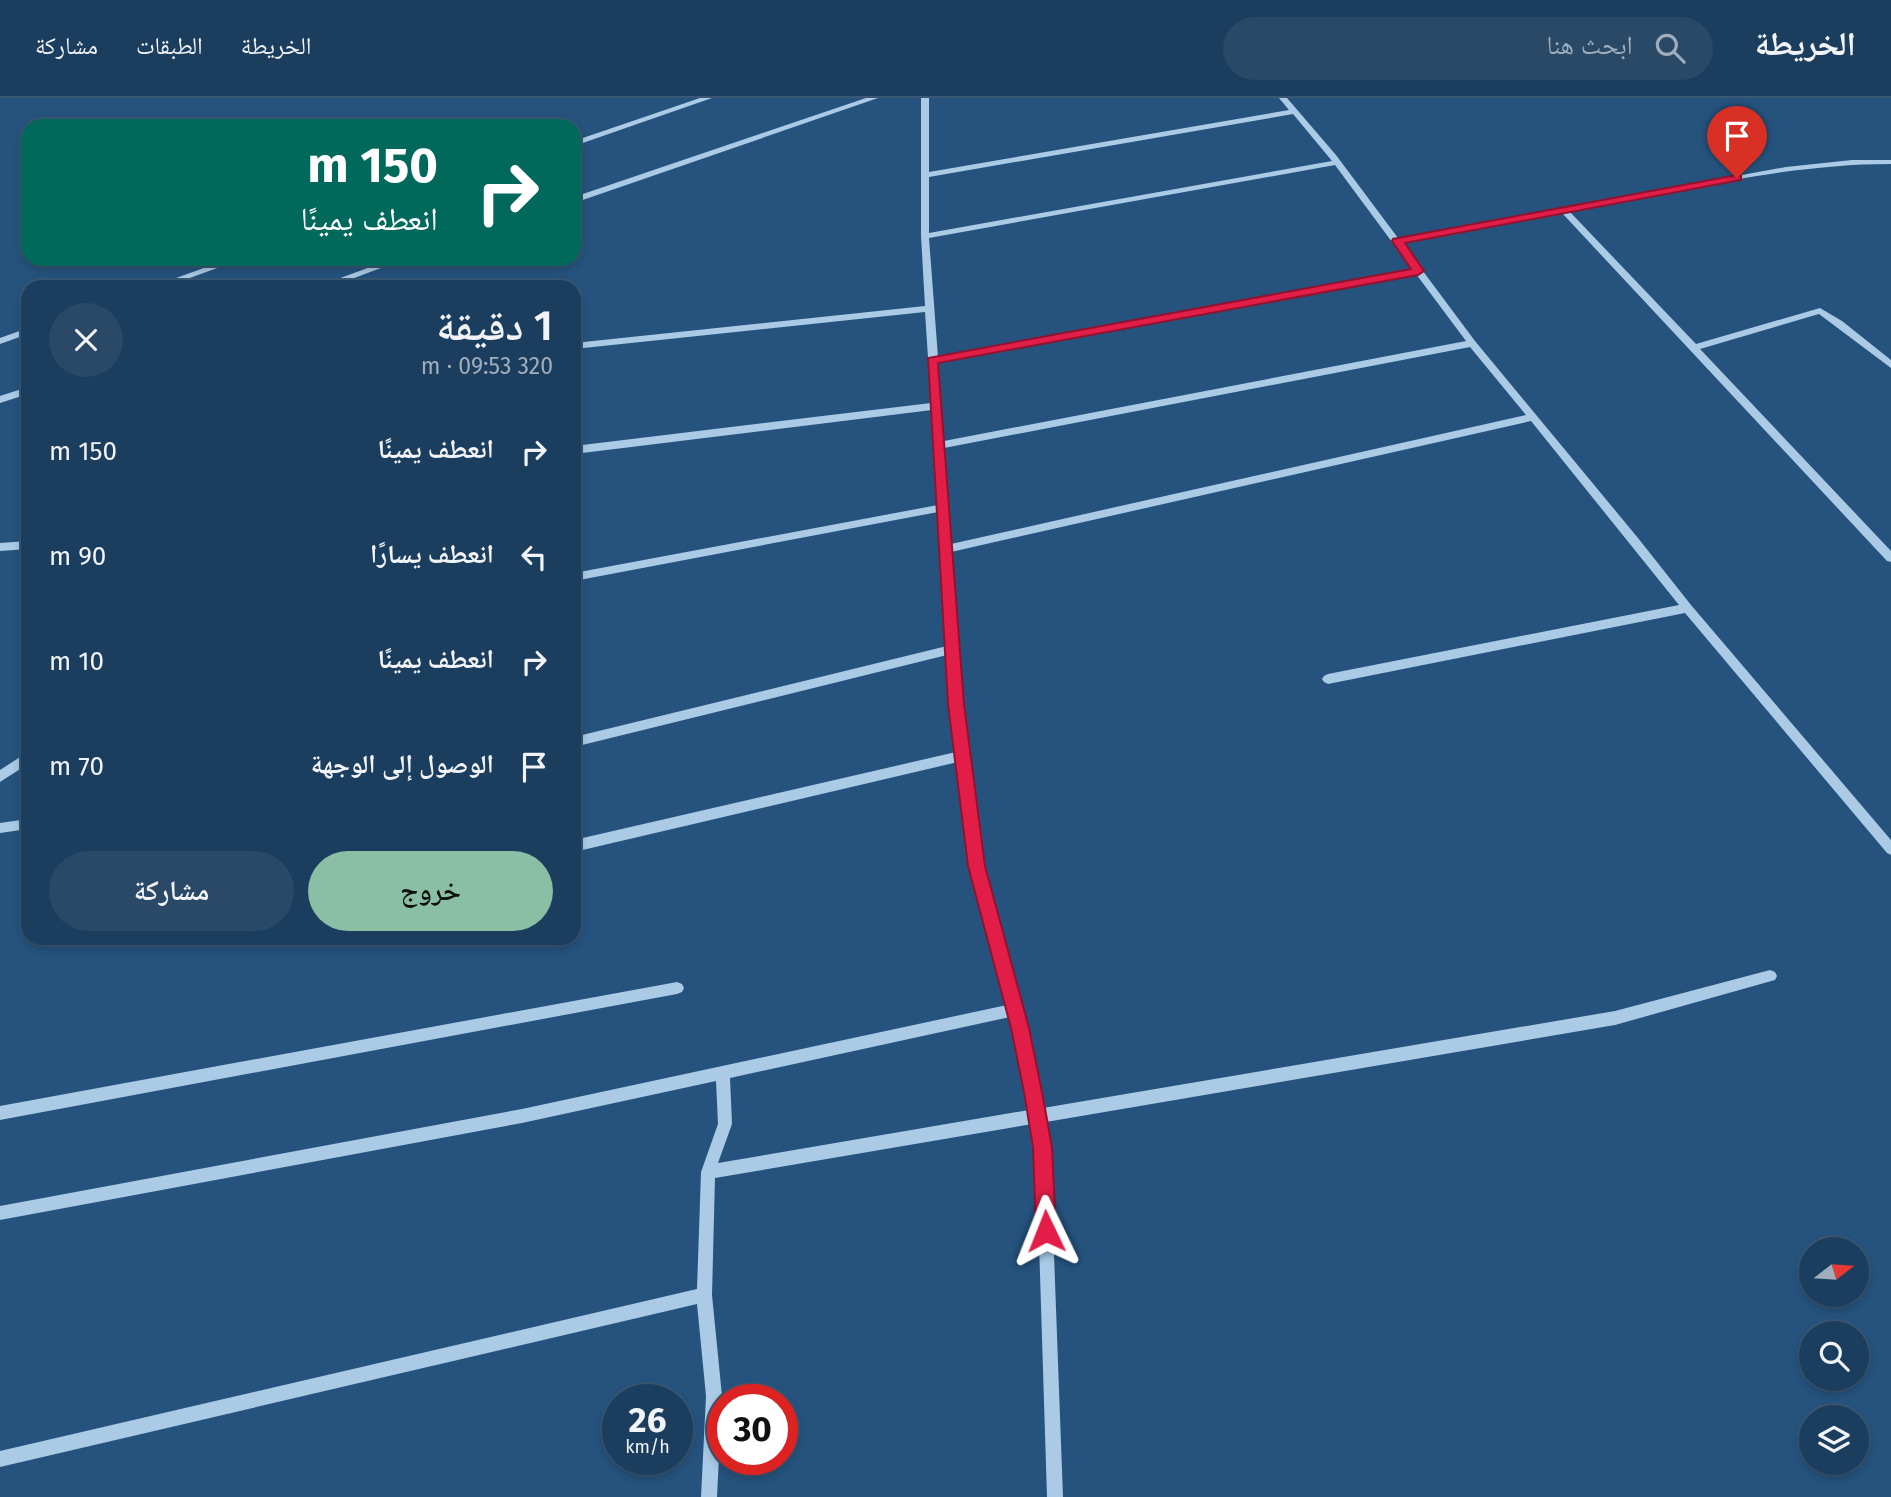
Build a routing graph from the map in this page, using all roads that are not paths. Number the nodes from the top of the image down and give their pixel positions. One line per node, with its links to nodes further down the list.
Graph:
1 (708, 98): 6 (street)
2 (874, 98): 10 (street)
3 (925, 98): 9 (street)
4 (1283, 98): 5 (street)
5 (1295, 111): 7 (street); 9 (street)
6 (581, 142)
7 (1337, 162): 12 (street); 13 (street)
8 (1891, 162): 11 (street)
9 (924, 175): 12 (street)
10 (581, 198)
11 (1564, 210): 13 (street); 24 (street)
12 (925, 236): 19 (street)
13 (1397, 241): 16 (street)
14 (218, 266): 17 (street)
15 (381, 266): 18 (street)
16 (1418, 271): 22 (street); 25 (street)
17 (176, 280)
18 (341, 280)
19 (929, 309): 23 (street); 25 (street)
20 (21, 334): 21 (street)
21 (0, 341)
22 (1472, 343): 30 (street); 31 (street)
23 (581, 345)
24 (1694, 348): 26 (street); 37 (street)
25 (932, 360): 29 (street)
26 (1891, 365)
27 (21, 392): 28 (street)
28 (0, 400)
29 (934, 406): 31 (street); 32 (street)
30 (1534, 417): 36 (street); 39 (street)
31 (937, 446): 33 (street)
32 (581, 449)
33 (941, 508): 36 (street); 38 (street)
34 (21, 546): 35 (street)
35 (0, 547)
36 (944, 550): 40 (street)
37 (1891, 558)
38 (581, 576)
39 (1687, 608): 41 (street); 49 (street)
40 (952, 649): 42 (street); 43 (street)
41 (1328, 679)
42 (581, 740)
43 (962, 756): 48 (street); 52 (street)
44 (21, 762): 45 (street)
45 (0, 777)
46 (21, 825): 47 (street)
47 (0, 828)
48 (581, 844)
49 (1891, 849)
50 (1770, 976): 55 (street)
51 (677, 988): 54 (street)
52 (1016, 1010): 53 (street); 55 (street)
53 (723, 1073): 56 (street); 57 (street)
54 (0, 1113)
55 (1037, 1114): 56 (street); 61 (street)
56 (708, 1172): 58 (street)
57 (0, 1213)
58 (704, 1295): 59 (street); 60 (street)
59 (0, 1459)
60 (709, 1497)
61 (1055, 1497)

